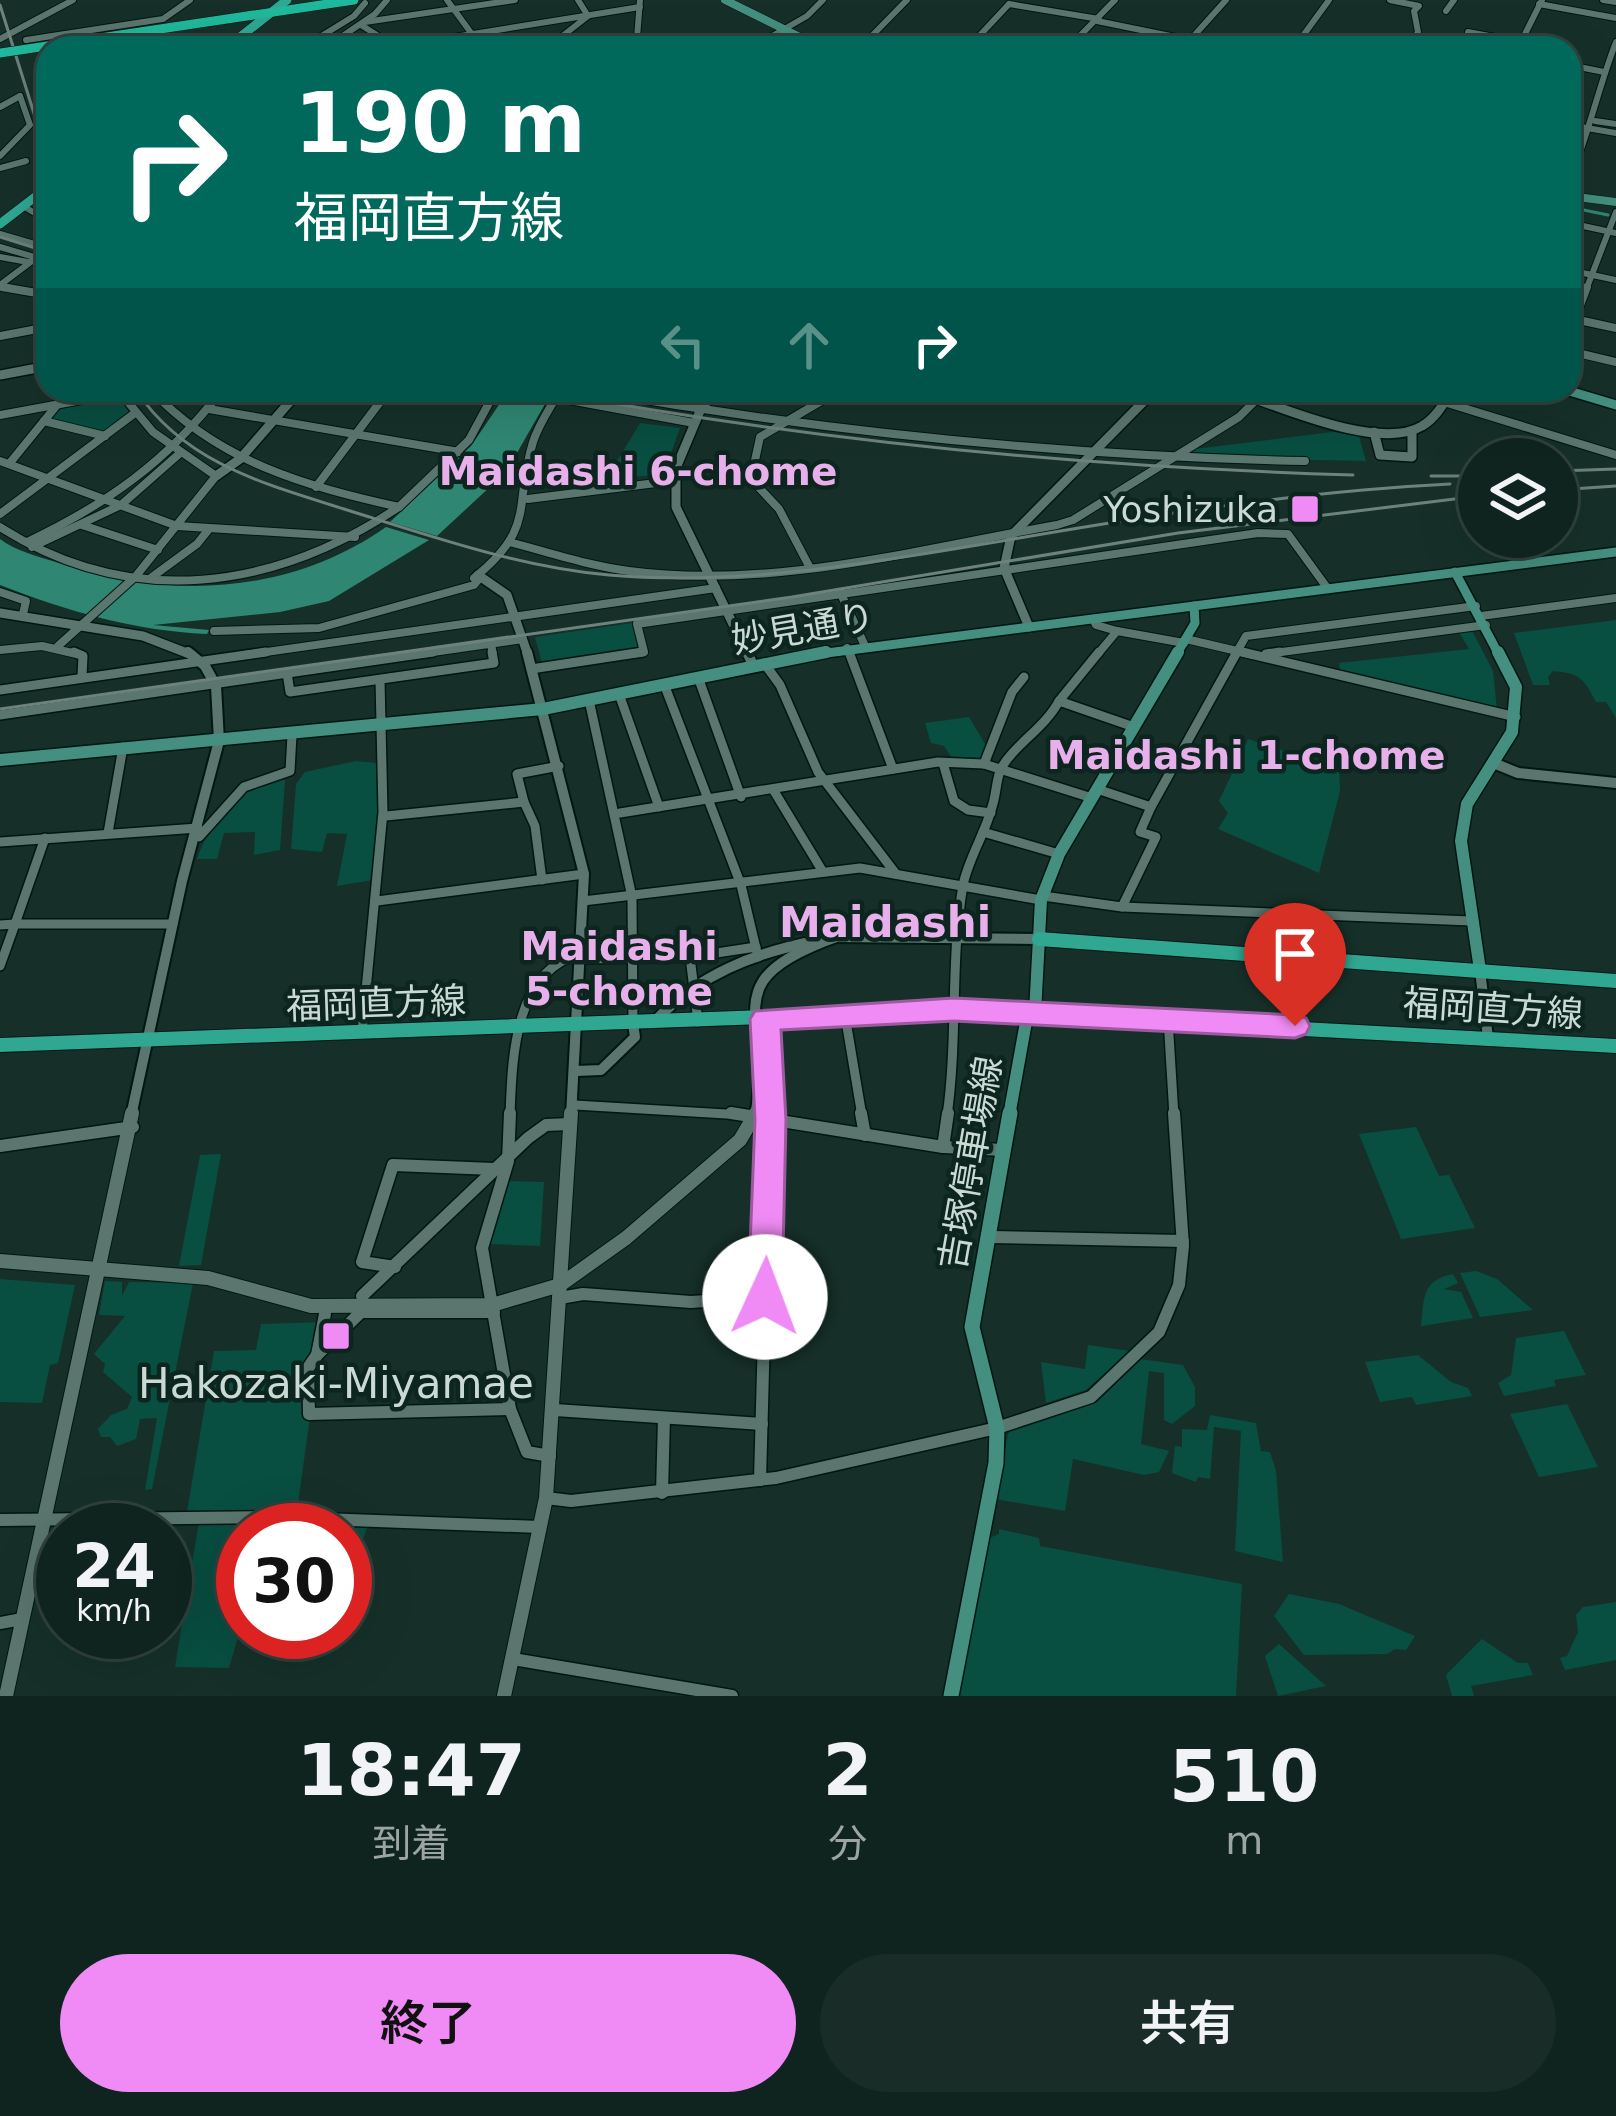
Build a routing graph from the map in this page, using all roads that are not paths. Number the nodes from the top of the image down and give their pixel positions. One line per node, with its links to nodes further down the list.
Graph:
1 (73, 0): 32 (street)
2 (190, 0): 29 (street)
3 (317, 0): 21 (highway)
4 (387, 0): 30 (street)
5 (447, 0): 23 (street)
6 (515, 0): 23 (street)
7 (578, 0): 26 (street)
8 (725, 0): 33 (main road)
9 (823, 0): 33 (street)
10 (907, 0): 51 (street)
11 (1115, 0): 28 (street)
12 (1226, 0): 55 (street)
13 (1329, 0): 56 (street)
14 (1390, 0): 57 (street)
15 (1454, 0): 24 (street)
16 (1603, 0): 20 (street)
17 (360, 1): 25 (highway); 42 (street)
18 (1011, 2): 28 (street); 52 (street)
19 (1540, 2): 27 (street); 59 (street)
20 (1616, 2)
21 (284, 3): 25 (main road); 29 (highway)
22 (640, 4): 26 (street); 48 (street)
23 (454, 9): 30 (street); 34 (street)
24 (1446, 11)
25 (271, 12): 31 (highway); 41 (main road)
26 (588, 14): 34 (street); 47 (street)
27 (1616, 18)
28 (1098, 20): 53 (street); 54 (street)
29 (164, 21): 37 (street); 38 (highway)
30 (363, 23): 43 (street); 44 (street)
31 (178, 26): 39 (highway); 40 (street)
32 (19, 29): 36 (street); 60 (street)
33 (783, 29): 49 (street); 50 (main road)
34 (469, 32): 45 (street); 46 (street)
35 (1468, 32): 58 (street)
36 (2, 36)
37 (55, 36)
38 (114, 36)
39 (123, 36)
40 (128, 36)
41 (241, 36)
42 (322, 36)
43 (343, 36)
44 (377, 36)
45 (446, 36)
46 (473, 36)
47 (561, 36)
48 (637, 36)
49 (772, 36)
50 (797, 36)
51 (872, 36)
52 (979, 36)
53 (1081, 36)
54 (1172, 36)
55 (1194, 36)
56 (1303, 36)
57 (1416, 36)
58 (1484, 36)
59 (1524, 36)
60 (36, 39)
61 (1616, 42): 64 (street)
62 (36, 47): 63 (highway, bridge)
63 (0, 51)
64 (1612, 61): 66 (street)
65 (1581, 67): 66 (street)
66 (1604, 72): 70 (street)
67 (20, 96): 68 (street); 72 (street)
68 (0, 107)
69 (1581, 125): 70 (street)
70 (1594, 126): 71 (street); 73 (street)
71 (1616, 129)
72 (1, 151)
73 (1581, 155)
74 (26, 161): 75 (street)
75 (0, 168)
76 (36, 196): 79 (main road)
77 (1581, 198): 78 (main road)
78 (1616, 202)
79 (23, 206): 81 (street); 82 (main road)
80 (1616, 212): 84 (street)
81 (36, 213)
82 (0, 224)
83 (1581, 226): 84 (street)
84 (1612, 232): 92 (street)
85 (0, 234): 86 (street)
86 (36, 244)
87 (0, 247): 89 (street)
88 (0, 257): 89 (street)
89 (32, 260): 90 (street); 94 (street)
90 (36, 260)
91 (1581, 273): 92 (street)
92 (1590, 275): 93 (street); 96 (street)
93 (1616, 280)
94 (0, 286): 95 (street)
95 (36, 293)
96 (1581, 297)
97 (1581, 321): 98 (street)
98 (1616, 328)
99 (36, 329): 100 (street)
100 (0, 336)
101 (1581, 354): 102 (street)
102 (1616, 362)
103 (36, 368): 104 (street)
104 (0, 375)
105 (1581, 394): 123 (main road)
106 (71, 402): 122 (street)
107 (127, 402): 126 (street)
108 (162, 402): 133 (street)
109 (213, 402): 124 (street)
110 (290, 402): 129 (street)
111 (380, 402): 136 (street)
112 (492, 402): 138 (street)
113 (551, 402): 149 (street)
114 (586, 402): 130 (street)
115 (651, 402): 125 (street)
116 (707, 402): 125 (street)
117 (822, 402): 131 (street)
118 (1142, 402): 139 (street)
119 (1254, 402): 142 (street)
120 (1286, 402): 134 (street)
121 (1444, 402): 132 (street); 140 (street)
122 (57, 405): 127 (street); 128 (street)
123 (1616, 405)
124 (208, 409): 129 (street); 133 (street)
125 (700, 411): 130 (street); 131 (street)
126 (135, 413): 135 (street); 137 (street)
127 (0, 415)
128 (44, 421): 135 (street); 144 (street)
129 (272, 422): 136 (street); 141 (street)
130 (694, 423): 147 (street)
131 (787, 425): 139 (street); 167 (street)
132 (1412, 431): 134 (street); 134 (street)
133 (191, 432): 137 (street); 141 (street)
134 (1374, 432)
135 (105, 436): 146 (street)
136 (354, 436): 138 (street); 148 (street)
137 (176, 451): 145 (street); 150 (street); 151 (street)
138 (459, 452): 152 (street)
139 (1087, 454): 142 (street); 153 (street)
140 (1616, 455)
141 (240, 459): 145 (street); 148 (street)
142 (1169, 460): 143 (street); 156 (street)
143 (1305, 460)
144 (4, 462): 146 (street)
145 (216, 476): 157 (street)
146 (48, 479): 150 (street); 154 (street)
147 (672, 482): 149 (street); 170 (street)
148 (316, 487): 152 (street)
149 (528, 499): 162 (street)
150 (111, 502): 151 (street); 163 (street)
151 (122, 505): 155 (street); 157 (street)
152 (399, 507): 161 (street)
153 (1035, 508): 156 (street); 160 (street)
154 (0, 514)
155 (82, 525): 163 (street); 164 (street)
156 (1052, 525): 160 (street)
157 (177, 526): 159 (street); 164 (street)
158 (0, 527): 163 (street)
159 (209, 529): 161 (street); 166 (street)
160 (1013, 532): 167 (street); 168 (street)
161 (355, 538): 173 (street)
162 (513, 543): 170 (street); 171 (street)
163 (29, 545): 172 (street)
164 (157, 551): 166 (street); 172 (street)
165 (1616, 553): 169 (main road, 妙見通り)
166 (178, 559): 173 (street)
167 (808, 566): 170 (street)
168 (1004, 568): 175 (street); 177 (street); 188 (street)
169 (1455, 572): 175 (main road, 妙見通り); 184 (main road)
170 (710, 574): 174 (street)
171 (478, 575): 183 (street); 189 (street)
172 (134, 578): 173 (street); 187 (street)
173 (152, 578)
174 (716, 588): 180 (street); 183 (street)
175 (1328, 589): 179 (main road, 妙見通り)
176 (0, 592): 182 (street)
177 (841, 594): 180 (street); 196 (street)
178 (1616, 598): 184 (street)
179 (1194, 606): 185 (main road, 妙見通り); 193 (main road, 吉塚停車場線)
180 (727, 610): 202 (street); 203 (street)
181 (0, 613): 182 (street)
182 (23, 614): 187 (street)
183 (518, 616): 192 (street); 201 (street)
184 (1481, 616): 186 (street); 191 (street); 217 (main road)
185 (1093, 619): 188 (main road, 妙見通り); 190 (street)
186 (1368, 620): 191 (street); 199 (street)
187 (87, 621): 195 (street); 201 (street)
188 (1029, 626): 196 (main road, 妙見通り)
189 (214, 631)
190 (1117, 631): 193 (street); 214 (street)
191 (1380, 638): 200 (street)
192 (524, 639): 194 (street); 203 (street)
193 (1185, 641): 199 (street); 219 (main road, 吉塚停車場線)
194 (491, 644): 204 (street); 208 (street)
195 (58, 646): 198 (street); 205 (street)
196 (865, 646): 197 (main road, 妙見通り)
197 (848, 648): 202 (main road, 妙見通り); 229 (street)
198 (0, 650)
199 (1237, 651): 200 (street); 238 (street)
200 (1259, 656): 217 (street)
201 (199, 660): 205 (street); 209 (street)
202 (759, 664): 206 (main road, 妙見通り); 230 (street)
203 (532, 669): 215 (street)
204 (286, 673): 208 (street); 209 (street)
205 (82, 676): 211 (street)
206 (698, 677): 210 (main road, 妙見通り); 234 (street)
207 (1024, 677): 225 (street)
208 (380, 680): 218 (street)
209 (217, 682): 216 (street); 221 (street)
210 (664, 684): 212 (main road, 妙見通り); 236 (street)
211 (0, 690)
212 (619, 694): 213 (main road, 妙見通り); 237 (street)
213 (589, 700): 215 (main road, 妙見通り); 240 (street)
214 (1059, 701): 219 (street); 228 (street)
215 (543, 709): 218 (main road, 妙見通り); 227 (street)
216 (0, 715)
217 (1516, 717): 226 (main road)
218 (386, 725): 220 (main road, 妙見通り); 241 (street)
219 (1133, 727): 233 (main road, 吉塚停車場線)
220 (292, 734): 221 (main road, 妙見通り); 247 (street)
221 (216, 740): 222 (main road, 妙見通り); 242 (street)
222 (123, 748): 223 (main road, 妙見通り); 244 (street)
223 (0, 760)
224 (943, 763): 225 (street); 229 (street); 239 (street)
225 (984, 764): 228 (street)
226 (1496, 764): 231 (street); 260 (main road)
227 (559, 766): 235 (street); 250 (street)
228 (1001, 768): 233 (street); 239 (street)
229 (893, 770): 230 (street)
230 (825, 781): 232 (street); 251 (street)
231 (1616, 783)
232 (774, 791): 234 (street); 249 (street)
233 (1094, 793): 238 (street); 248 (main road, 吉塚停車場線)
234 (741, 797): 236 (street)
235 (524, 802): 241 (street); 252 (street)
236 (707, 802): 237 (street); 253 (street)
237 (659, 807): 240 (street)
238 (1151, 807): 259 (street)
239 (991, 813): 243 (street)
240 (620, 814): 255 (street)
241 (386, 816): 257 (street)
242 (200, 827): 244 (street); 247 (street)
243 (983, 832): 248 (street); 254 (street)
244 (108, 833): 245 (street)
245 (45, 838): 246 (street); 261 (street)
246 (0, 842)
247 (193, 846): 263 (street)
248 (1059, 854): 256 (main road, 吉塚停車場線)
249 (823, 872): 251 (street); 253 (street)
250 (584, 874): 252 (street); 258 (street)
251 (896, 874): 254 (street)
252 (542, 880): 257 (street)
253 (740, 885): 255 (street); 267 (street)
254 (964, 886): 256 (street); 265 (street)
255 (635, 896): 258 (street); 269 (street)
256 (1042, 898): 259 (street); 266 (main road, 吉塚停車場線)
257 (377, 901): 285 (street)
258 (583, 901): 268 (street)
259 (1122, 907): 260 (street)
260 (1471, 920): 272 (main road)
261 (15, 924): 262 (street); 263 (street); 271 (street)
262 (0, 925)
263 (173, 925): 287 (street)
264 (839, 937): 265 (street); 267 (street); 279 (street)
265 (956, 939): 266 (street); 275 (street)
266 (1040, 939): 272 (main road, 福岡直方線); 276 (main road, 吉塚停車場線)
267 (757, 952): 270 (street); 274 (street)
268 (581, 956): 269 (street); 283 (street); 284 (street)
269 (638, 956): 270 (street); 282 (street)
270 (690, 957): 274 (street)
271 (0, 966)
272 (1480, 970): 273 (main road, 福岡直方線); 286 (street)
273 (1616, 981)
274 (692, 990): 280 (street); 281 (street)
275 (954, 1010): 276 (main road, 福岡直方線); 277 (main road, 福岡直方線); 298 (street)
276 (1035, 1013): 278 (main road, 福岡直方線); 299 (main road, 吉塚停車場線)
277 (845, 1015): 279 (main road, 福岡直方線); 296 (street)
278 (1168, 1018): 286 (main road, 福岡直方線); 303 (street)
279 (759, 1020): 281 (main road, 福岡直方線); 292 (street); 293 (street)
280 (655, 1021): 281 (main road, 福岡直方線); 282 (main road, 福岡直方線)
281 (698, 1022)
282 (633, 1024): 283 (main road, 福岡直方線); 290 (street)
283 (578, 1027): 284 (main road, 福岡直方線); 290 (street)
284 (519, 1029): 285 (main road, 福岡直方線); 300 (street)
285 (362, 1032): 287 (main road, 福岡直方線)
286 (1487, 1038): 289 (main road, 福岡直方線)
287 (151, 1041): 288 (main road, 福岡直方線); 295 (street)
288 (1, 1046)
289 (1616, 1046)
290 (576, 1071): 291 (street)
291 (574, 1105): 292 (street); 294 (street)
292 (756, 1114): 293 (street); 307 (street)
293 (770, 1120): 296 (street); 309 (street)
294 (572, 1124): 300 (street); 307 (street)
295 (133, 1126): 297 (street); 305 (street)
296 (865, 1135): 298 (street)
297 (0, 1146)
298 (943, 1147): 299 (street)
299 (1004, 1150): 302 (main road, 吉塚停車場線)
300 (509, 1151): 301 (street); 310 (street)
301 (494, 1169): 306 (street); 306 (street)
302 (991, 1237): 303 (street); 317 (main road, 吉塚停車場線)
303 (1183, 1240): 317 (street)
304 (0, 1261): 305 (street)
305 (100, 1268): 310 (street); 322 (street)
306 (394, 1268): 308 (street)
307 (560, 1291): 309 (street); 310 (street); 314 (street)
308 (362, 1296)
309 (765, 1297): 316 (street)
310 (493, 1308): 312 (street); 313 (street)
311 (325, 1314): 312 (street)
312 (317, 1355): 313 (street)
313 (510, 1409): 318 (street)
314 (555, 1410): 315 (street); 318 (street)
315 (664, 1418): 316 (street); 320 (street)
316 (762, 1424): 319 (street)
317 (997, 1428): 319 (street); 335 (main road, 吉塚停車場線)
318 (550, 1456): 321 (street)
319 (760, 1480): 320 (street)
320 (662, 1493): 321 (street)
321 (546, 1498): 326 (street)
322 (48, 1503)
323 (192, 1517): 326 (street)
324 (36, 1519): 325 (street)
325 (0, 1520)
326 (540, 1527): 330 (street)
327 (36, 1555): 328 (street)
328 (22, 1619): 329 (street); 331 (street)
329 (0, 1623)
330 (513, 1659): 333 (street); 334 (street)
331 (5, 1679): 332 (street)
332 (6, 1696)
333 (504, 1696)
334 (732, 1696)
335 (951, 1696)

